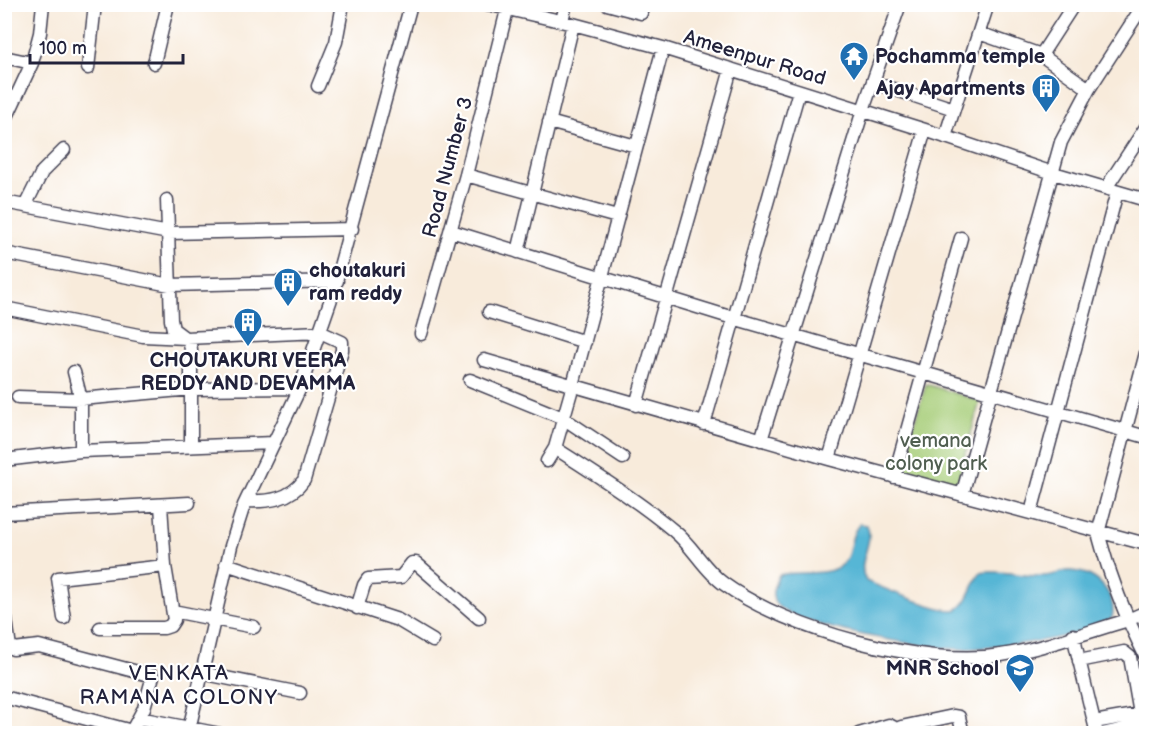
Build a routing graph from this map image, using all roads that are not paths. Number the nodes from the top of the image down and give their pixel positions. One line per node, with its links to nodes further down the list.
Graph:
1 (43, 4): 20 (street)
2 (95, 4): 22 (street)
3 (168, 4): 21 (street)
4 (343, 4): 25 (street)
5 (411, 4): 46 (street)
6 (487, 4): 13 (street, Ameenpur Road)
7 (566, 4): 15 (street)
8 (607, 4): 14 (street)
9 (900, 4): 24 (street)
10 (988, 4): 16 (street)
11 (1074, 4): 18 (street)
12 (1144, 4): 26 (street)
13 (507, 10): 15 (street, Ameenpur Road); 38 (street, Road Number 3)
14 (641, 13)
15 (567, 22): 17 (street, Ameenpur Road); 30 (street)
16 (979, 33): 18 (street); 28 (street)
17 (663, 48): 23 (street, Ameenpur Road); 35 (street)
18 (1041, 55): 26 (street)
19 (4, 57): 20 (street)
20 (32, 63): 31 (street)
21 (154, 63)
22 (88, 68)
23 (731, 69): 27 (street, Ameenpur Road); 55 (street)
24 (875, 83): 28 (street); 29 (street)
25 (318, 86)
26 (1089, 89): 37 (street)
27 (799, 92): 29 (street, Ameenpur Road); 58 (street)
28 (954, 109): 34 (street)
29 (863, 111): 33 (street, Ameenpur Road); 61 (street)
30 (549, 122): 35 (street); 40 (street)
31 (4, 123)
32 (1146, 127): 39 (street)
33 (925, 130): 34 (street, Ameenpur Road); 65 (street)
34 (945, 137): 37 (street, Ameenpur Road)
35 (636, 146): 45 (street)
36 (64, 150): 44 (street)
37 (1050, 172): 39 (street, Ameenpur Road); 73 (street)
38 (466, 175): 40 (street); 47 (street, Road Number 3)
39 (1112, 190): 42 (street, Ameenpur Road); 77 (street)
40 (532, 194): 45 (street); 50 (street)
41 (167, 200): 48 (street)
42 (1146, 200)
43 (4, 202): 44 (street)
44 (25, 206): 48 (street)
45 (617, 218): 52 (street)
46 (352, 229): 48 (street); 53 (street)
47 (451, 231): 50 (street); 60 (street, Road Number 3)
48 (169, 233): 54 (street)
49 (961, 238): 68 (street)
50 (518, 252): 52 (street)
51 (4, 253): 54 (street)
52 (600, 278): 55 (street); 63 (street)
53 (337, 281): 54 (street); 59 (street)
54 (170, 285): 62 (street)
55 (667, 297): 58 (street); 76 (street)
56 (4, 308): 62 (street)
57 (489, 312): 63 (street)
58 (733, 318): 61 (street); 79 (street)
59 (320, 332): 62 (street); 71 (street); 93 (street)
60 (421, 334)
61 (794, 335): 65 (street); 82 (street)
62 (186, 338): 72 (street)
63 (585, 342): 70 (street)
64 (1146, 353): 80 (street)
65 (860, 354): 68 (street); 88 (street)
66 (484, 360): 70 (street)
67 (74, 372): 75 (street)
68 (924, 373): 73 (street); 91 (street)
69 (470, 380): 78 (street)
70 (573, 385): 76 (street); 78 (street)
71 (300, 388): 72 (street); 83 (street)
72 (192, 389): 75 (street); 84 (street)
73 (991, 392): 77 (street); 92 (street)
74 (18, 397): 75 (street)
75 (81, 399): 86 (street)
76 (636, 405): 79 (street)
77 (1058, 412): 80 (street); 96 (street)
78 (563, 418): 85 (street); 87 (street)
79 (704, 424): 82 (street)
80 (1124, 431): 81 (street); 98 (street)
81 (1146, 437)
82 (762, 440): 88 (street)
83 (274, 443): 84 (street); 93 (street)
84 (191, 444): 86 (street)
85 (555, 448): 90 (street); 112 (street)
86 (81, 451): 89 (street)
87 (623, 458)
88 (829, 459): 91 (street)
89 (4, 460)
90 (547, 461)
91 (894, 477): 92 (street)
92 (962, 495): 98 (street)
93 (246, 501): 100 (street)
94 (189, 503): 95 (street)
95 (161, 504): 97 (street); 101 (street)
96 (1034, 505)
97 (4, 513)
98 (1098, 533): 99 (street); 109 (street)
99 (1146, 544)
100 (226, 564): 103 (street); 107 (street)
101 (165, 566): 104 (street); 106 (street)
102 (4, 606): 119 (street)
103 (357, 608): 108 (street); 113 (street)
104 (173, 611): 107 (street); 111 (street)
105 (1146, 612): 109 (street)
106 (64, 618)
107 (213, 618): 110 (street); 116 (street)
108 (479, 618)
109 (1128, 620): 112 (street); 114 (street)
110 (254, 627)
111 (100, 628)
112 (1073, 635): 115 (street)
113 (433, 641)
114 (1146, 657)
115 (1079, 661): 121 (street); 121 (street)
116 (201, 673): 117 (street); 122 (street)
117 (300, 693)
118 (4, 697): 123 (street)
119 (140, 718): 122 (street); 123 (street)
120 (1146, 724): 129 (street)
121 (1096, 728)
122 (189, 730): 124 (street)
123 (131, 732)
124 (220, 734)
125 (859, 734): 126 (street)
126 (895, 734)
127 (901, 734): 128 (street)
128 (963, 734)
129 (1102, 734)

